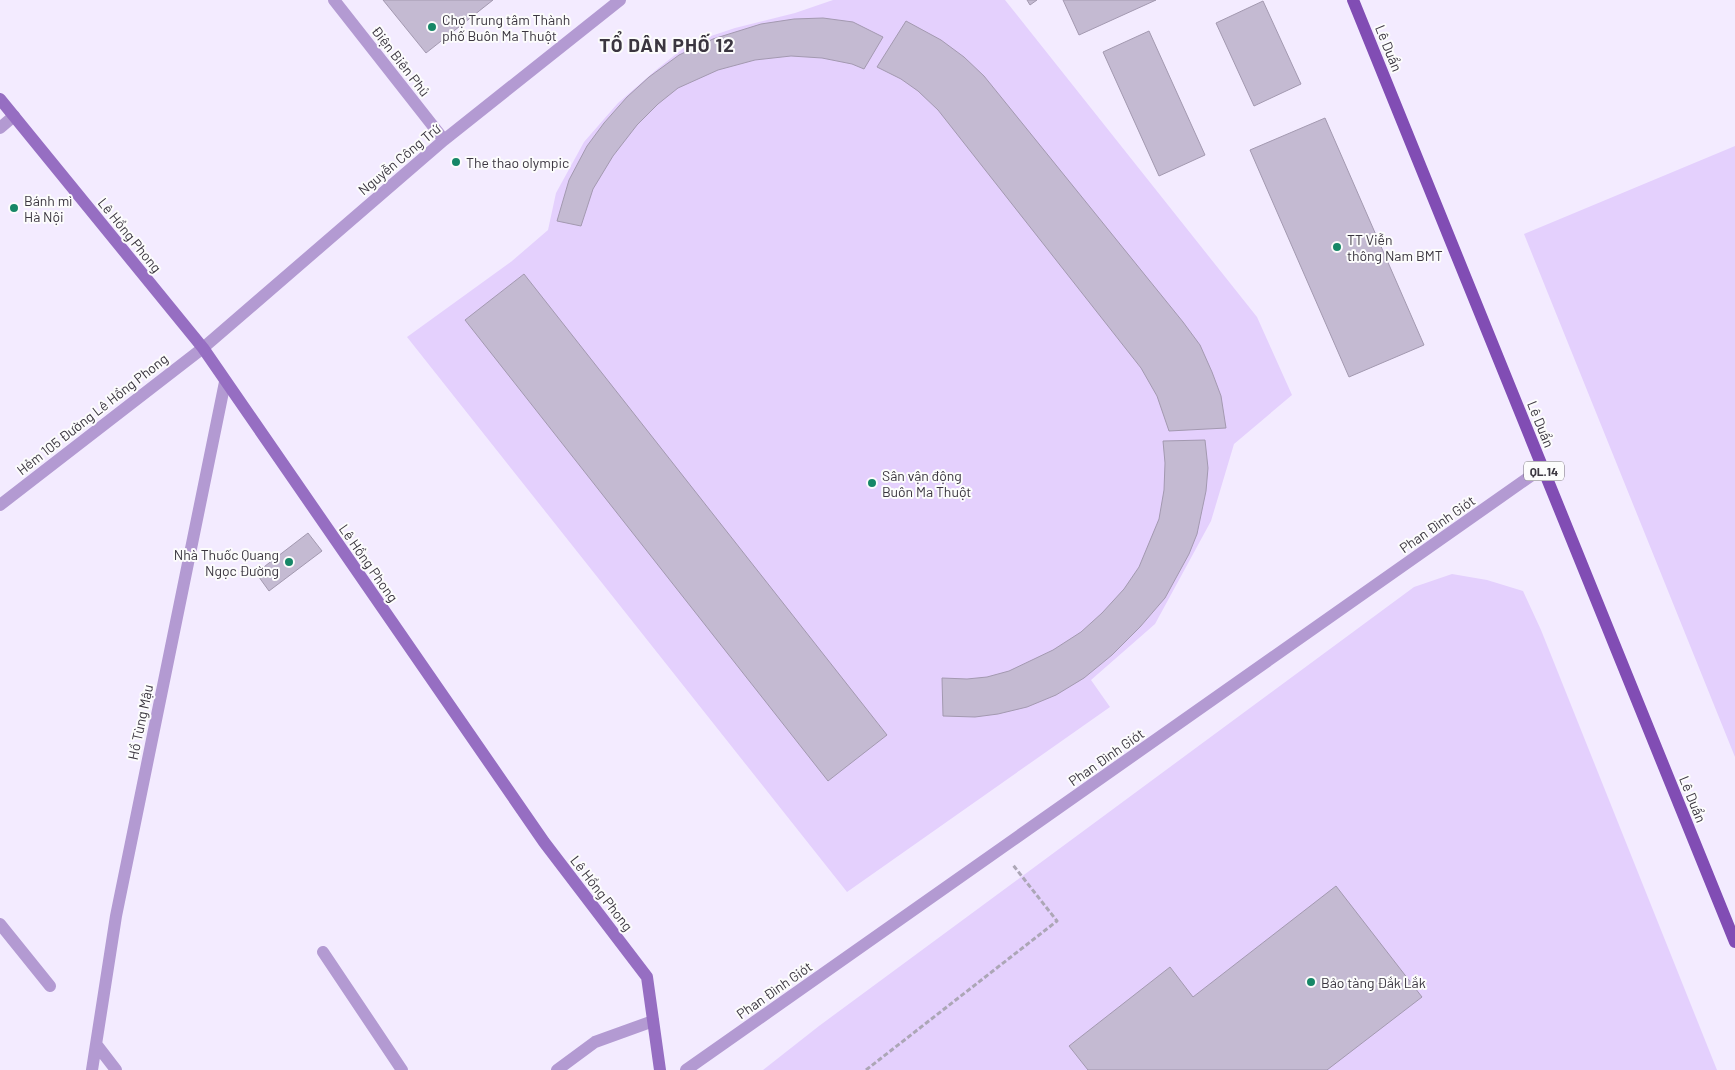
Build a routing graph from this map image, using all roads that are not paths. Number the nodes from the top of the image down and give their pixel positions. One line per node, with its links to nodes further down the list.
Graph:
1 (334, 0): 7 (street, Điện Biên Phủ)
2 (620, 0): 7 (street, Nguyễn Công Trứ)
3 (1354, 0): 10 (main road, Lê Duẩn / QL.14)
4 (0, 99): 5 (street, Lê Hồng Phong)
5 (14, 116): 6 (street); 8 (street, Lê Hồng Phong)
6 (0, 128)
7 (444, 140): 8 (street, Nguyễn Công Trứ)
8 (203, 348): 9 (street, Lê Hồng Phong); 11 (street, Hẻm 105 Đường Lê Hồng Phong)
9 (225, 382): 16 (street, Lê Hồng Phong); 17 (street, Hồ Tùng Mậu)
10 (1542, 468): 13 (main road, Lê Duẩn / QL.14); 23 (street, Phan Đình Giót)
11 (0, 505)
12 (0, 924): 15 (street)
13 (1735, 942)
14 (324, 952): 20 (street)
15 (50, 986)
16 (653, 1021): 21 (street); 22 (street, Lê Hồng Phong)
17 (96, 1044): 18 (street, Hồ Tùng Mậu); 19 (street)
18 (92, 1070)
19 (116, 1070)
20 (402, 1070)
21 (557, 1070)
22 (660, 1070)
23 (686, 1070)

